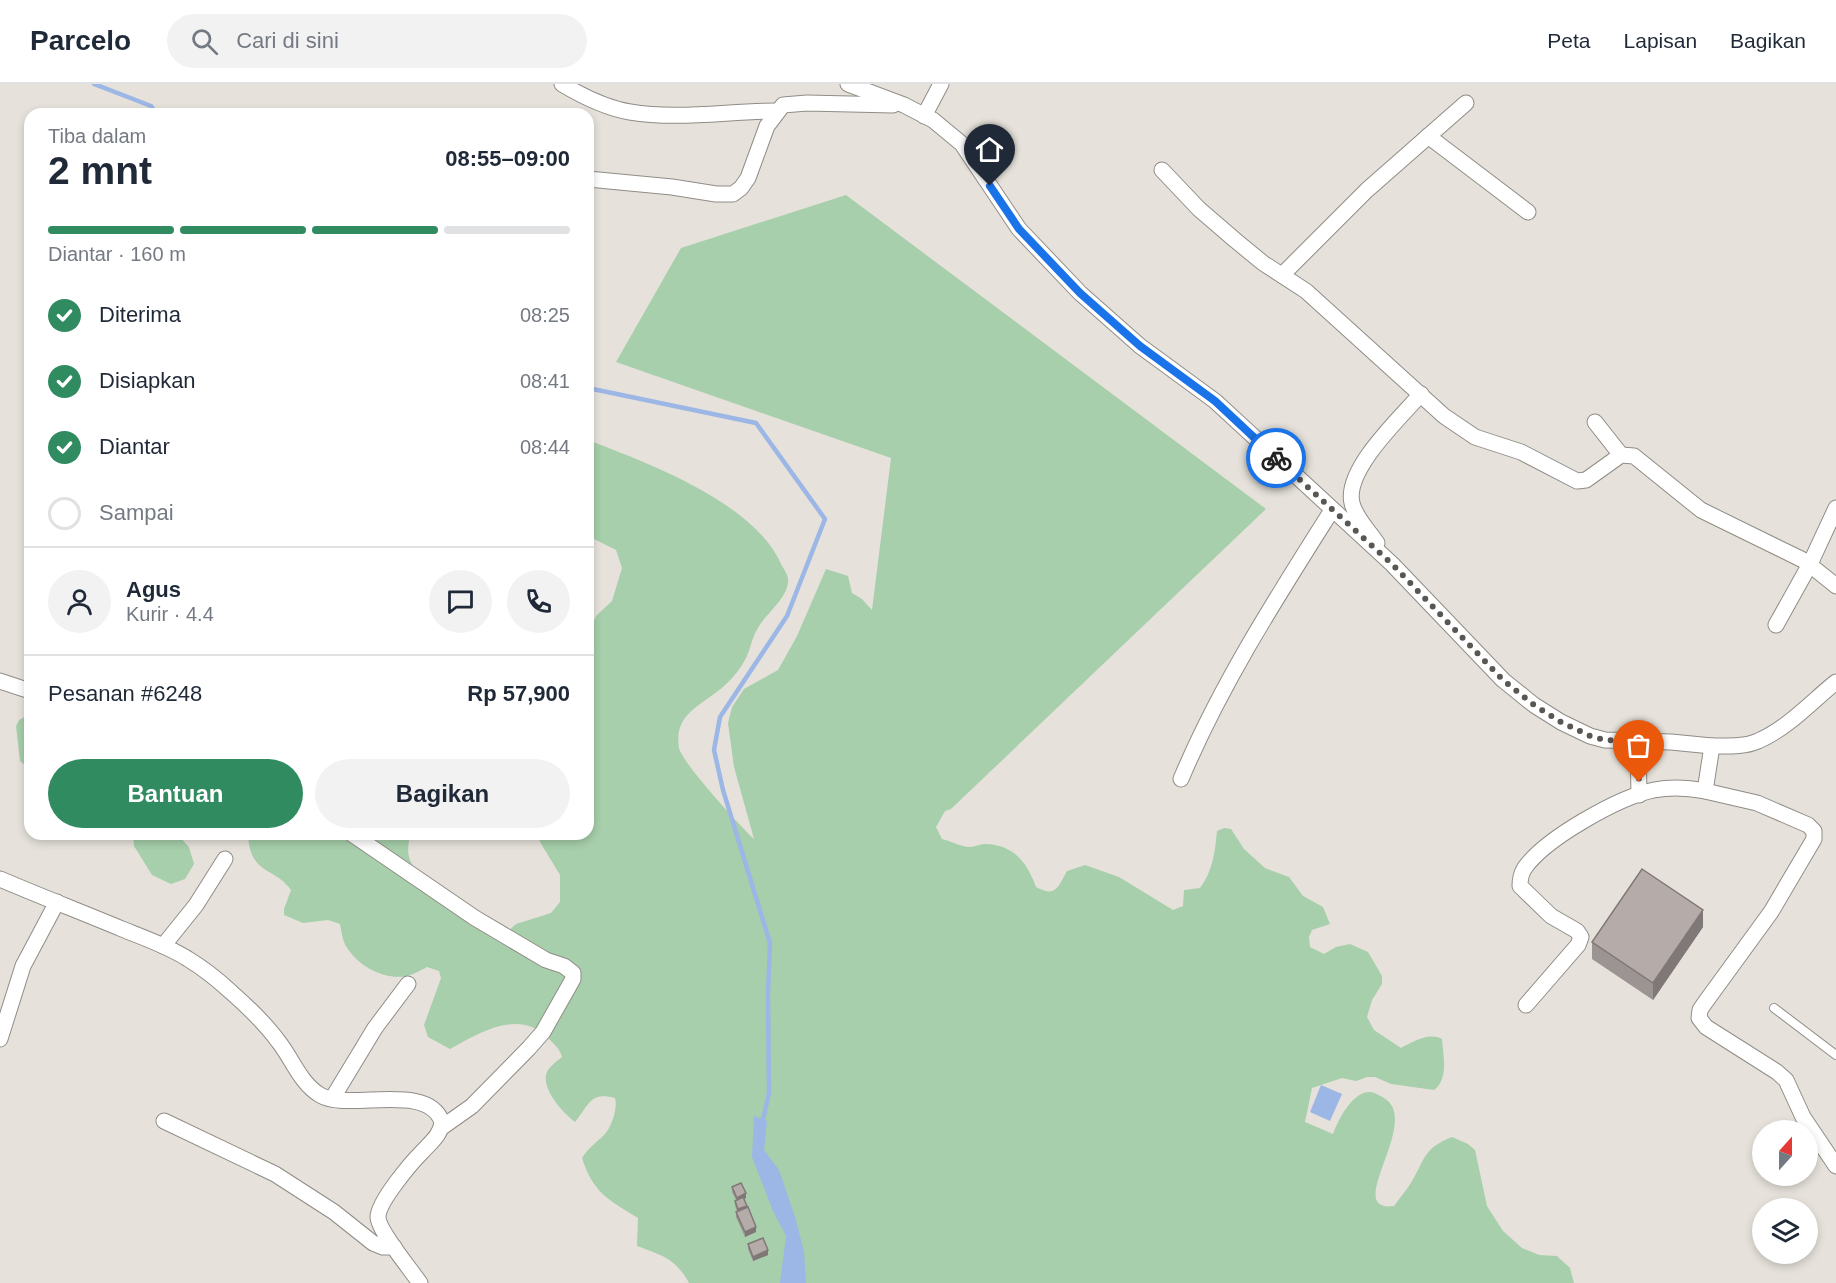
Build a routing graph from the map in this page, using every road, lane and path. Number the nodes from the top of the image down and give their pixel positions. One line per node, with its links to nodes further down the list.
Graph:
1 (562, 84): 6 (street)
2 (941, 84): 7 (street)
3 (857, 86): 5 (street)
4 (1466, 103): 8 (street)
5 (904, 105): 6 (street); 7 (street)
6 (777, 111): 10 (street)
7 (924, 116): 17 (street)
8 (1428, 136): 11 (street); 12 (street)
9 (1162, 170): 12 (street)
10 (594, 179)
11 (1528, 212)
12 (1282, 275): 13 (street)
13 (1421, 394): 15 (street); 18 (street)
14 (1595, 422): 15 (street)
15 (1621, 455): 19 (street)
16 (1836, 508): 19 (street)
17 (1332, 510): 18 (street); 27 (street)
18 (1392, 564): 25 (street)
19 (1810, 564): 20 (street); 21 (street)
20 (1836, 586)
21 (1776, 625)
22 (0, 681): 24 (street)
23 (1836, 682): 26 (street)
24 (24, 689)
25 (1638, 741): 26 (street); 29 (street)
26 (1712, 746): 28 (street)
27 (1181, 779)
28 (1705, 791): 29 (street); 43 (street)
29 (1639, 795): 36 (street)
30 (361, 840): 42 (street)
31 (225, 859): 34 (street)
32 (0, 879): 33 (street)
33 (57, 902): 34 (street); 38 (street)
34 (163, 946): 40 (street)
35 (408, 984): 40 (street)
36 (1526, 1005)
37 (1774, 1008): 39 (lane)
38 (0, 1039)
39 (1836, 1055)
40 (332, 1099): 42 (street)
41 (164, 1121): 44 (street)
42 (441, 1128): 44 (street)
43 (1836, 1166)
44 (394, 1247): 45 (street)
45 (420, 1283)

